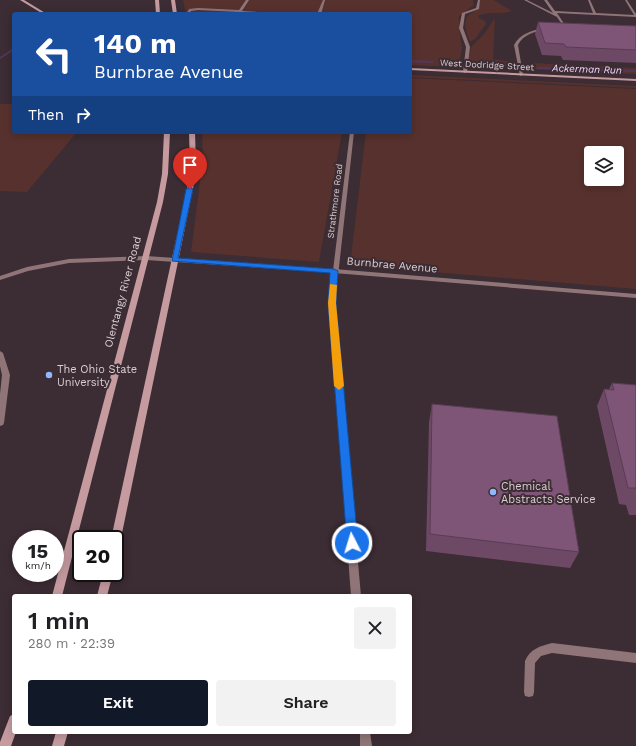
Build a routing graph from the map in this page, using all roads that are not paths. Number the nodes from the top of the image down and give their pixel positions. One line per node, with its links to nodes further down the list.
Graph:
1 (22, 0): 11 (main road)
2 (157, 0): 12 (main road)
3 (173, 0): 13 (main road)
4 (248, 0): 16 (lane)
5 (324, 0): 17 (lane)
6 (479, 0): 25 (lane)
7 (525, 0): 20 (lane)
8 (545, 0): 18 (lane)
9 (589, 0): 19 (lane)
10 (626, 0): 21 (lane)
11 (42, 12)
12 (158, 12)
13 (175, 12)
14 (188, 12): 15 (lane)
15 (228, 12)
16 (241, 12)
17 (320, 12)
18 (555, 12): 19 (lane); 20 (lane)
19 (595, 14): 21 (lane)
20 (558, 16): 22 (lane)
21 (636, 16)
22 (570, 26)
23 (550, 27): 26 (lane)
24 (412, 69): 25 (main road, West Dodridge Street)
25 (465, 72): 26 (main road, West Dodridge Street)
26 (521, 75): 27 (main road, West Dodridge Street)
27 (636, 80)
28 (168, 134): 31 (main road, Olentangy River Road)
29 (192, 134): 32 (main road)
30 (352, 134): 33 (lane, Strathmore Road)
31 (146, 258): 32 (street, Burnbrae Avenue); 34 (street, Burnbrae Avenue); 40 (main road, Olentangy River Road)
32 (174, 260): 33 (street, Burnbrae Avenue); 38 (main road)
33 (334, 271): 35 (street, Burnbrae Avenue); 42 (lane, Strathmore Road)
34 (0, 278)
35 (636, 296)
36 (0, 354): 37 (lane)
37 (0, 424)
38 (118, 530)
39 (106, 582): 41 (main road)
40 (58, 594)
41 (103, 594)
42 (356, 594)
43 (636, 658): 44 (lane)
44 (529, 692)
45 (12, 726): 48 (main road)
46 (61, 734): 49 (main road)
47 (365, 734): 50 (lane)
48 (5, 746)
49 (58, 746)
50 (366, 746)

